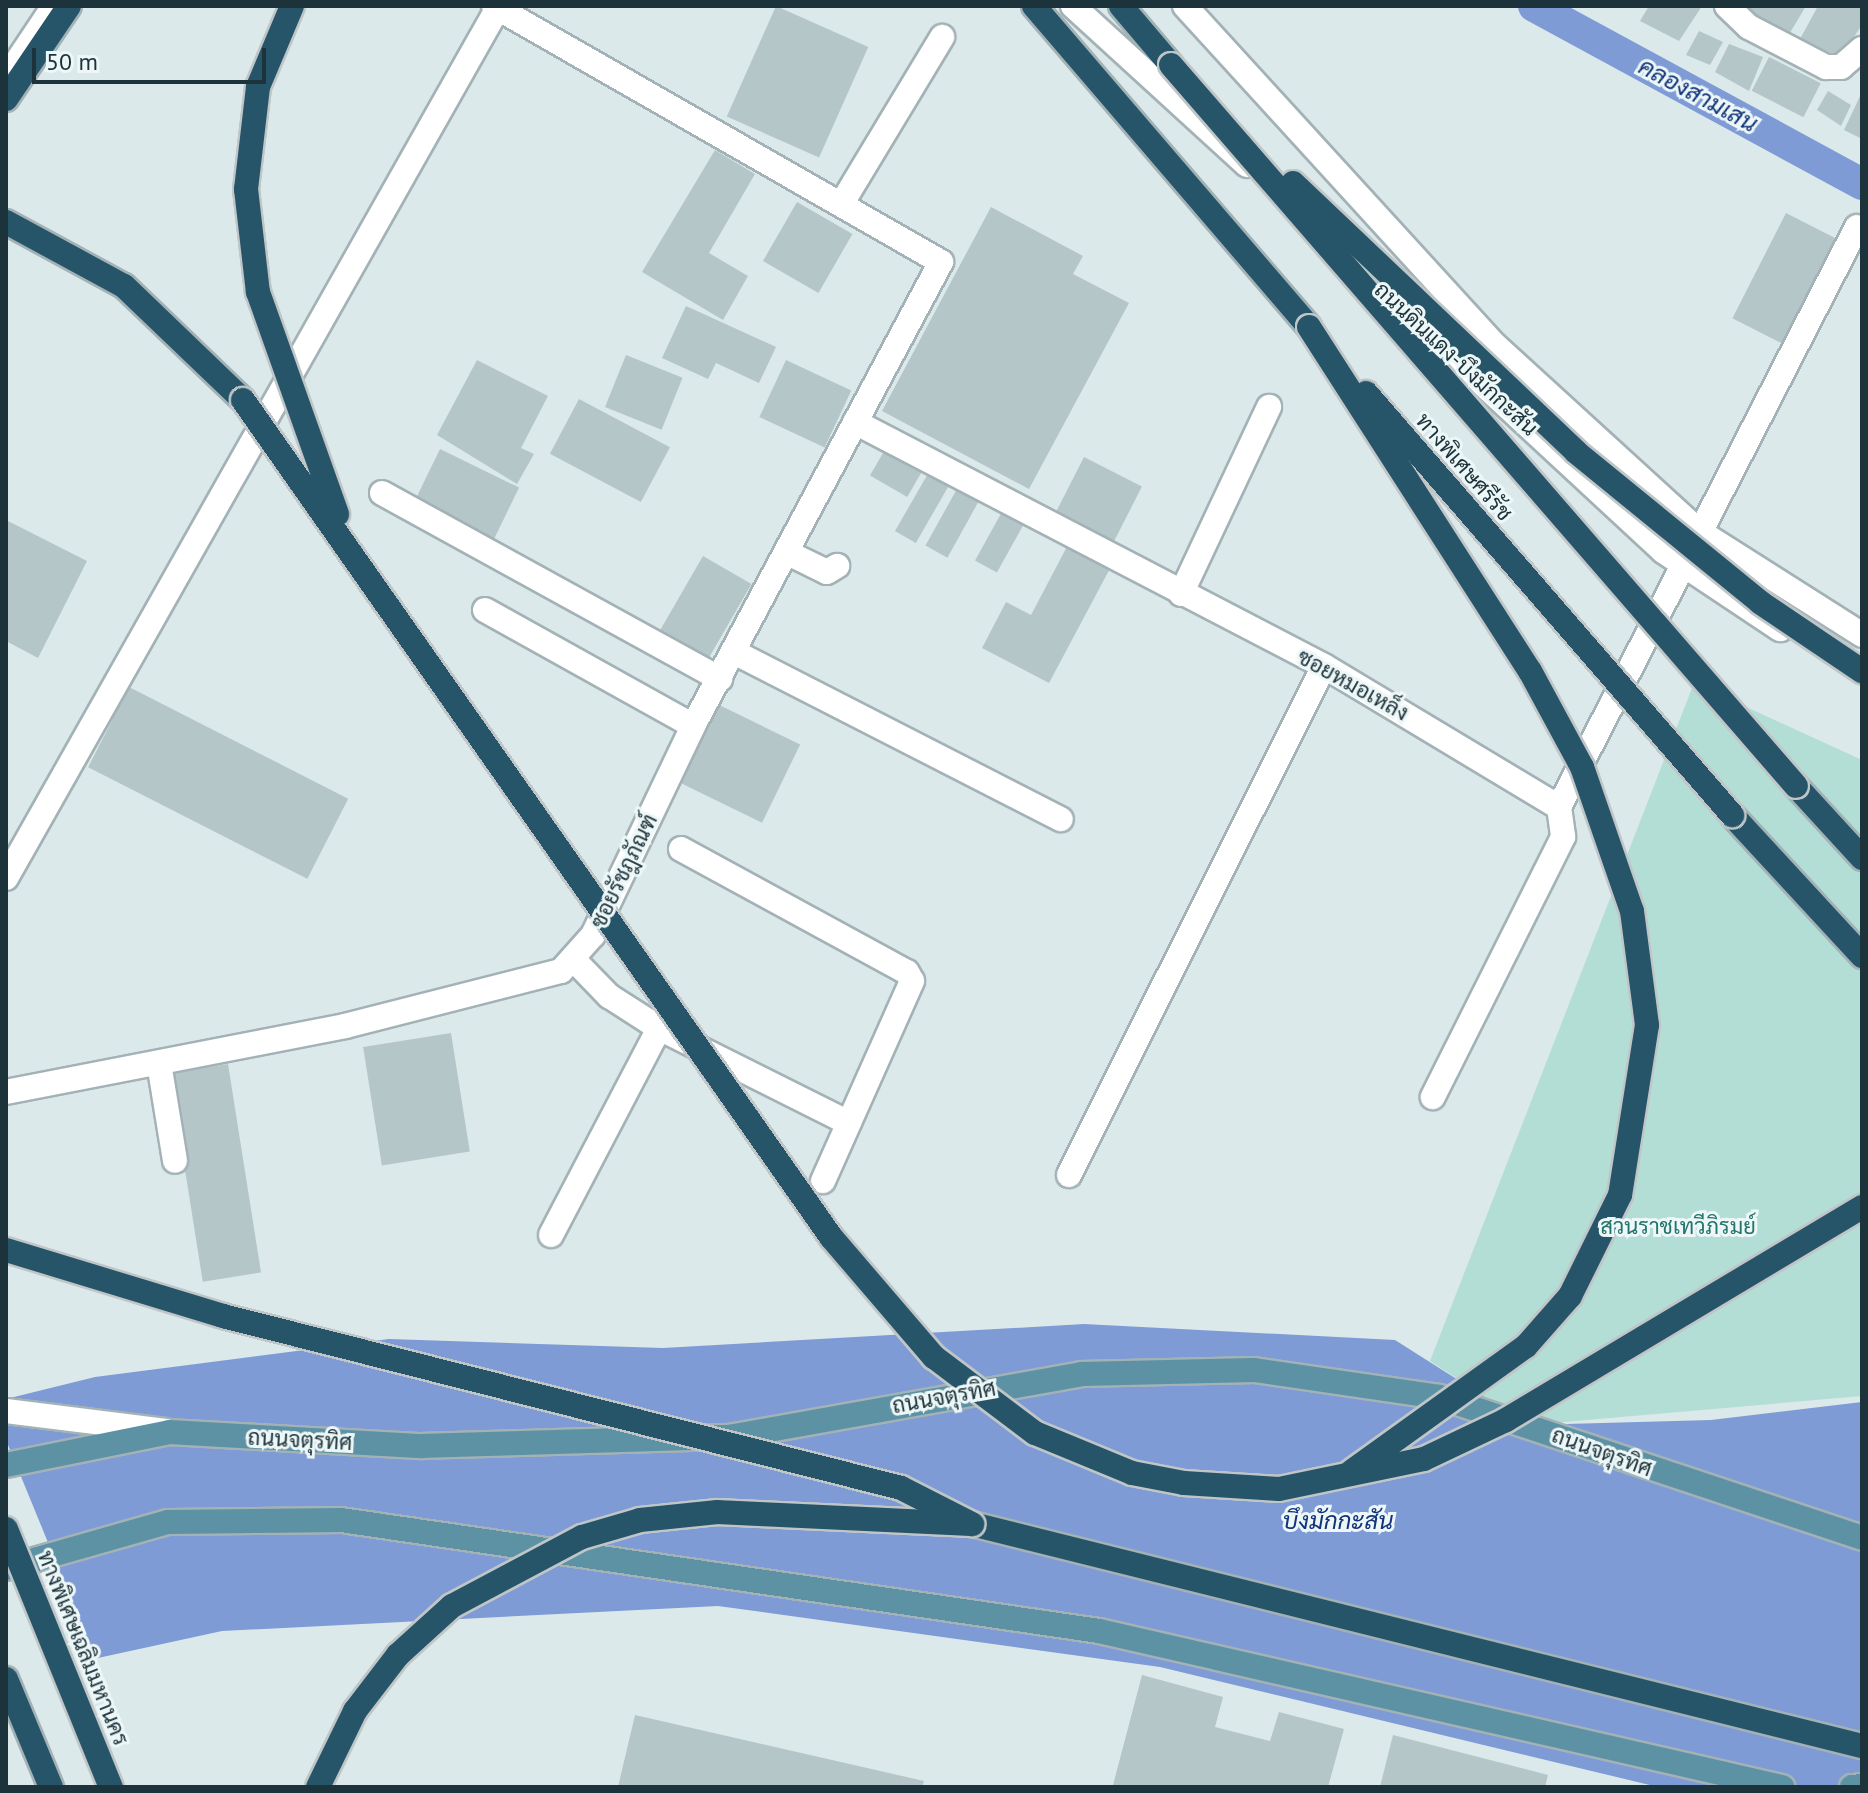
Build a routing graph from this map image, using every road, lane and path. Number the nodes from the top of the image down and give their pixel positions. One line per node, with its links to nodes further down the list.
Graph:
1 (54, 6): 13 (street)
2 (69, 6): 14 (highway)
3 (292, 6): 23 (highway, bridge)
4 (1034, 6): 18 (highway, ทางพิเศษศรีรัช)
5 (1073, 6): 26 (street, ถนนดินแดง-บึงมักกะสัน)
6 (1121, 6): 12 (highway, ทางพิเศษศรีรัช)
7 (1185, 6): 22 (street, ถนนดินแดง-บึงมักกะสัน)
8 (1727, 6): 11 (street)
9 (497, 7): 15 (street); 40 (street)
10 (942, 37): 15 (street)
11 (1862, 49)
12 (1171, 65): 32 (highway, bridge); 39 (highway, ทางพิเศษศรีรัช, bridge)
13 (6, 78)
14 (6, 99)
15 (842, 203): 20 (street, ซอยรัชฎภัณฑ์)
16 (6, 222): 23 (highway, bridge)
17 (1857, 227): 22 (street)
18 (1309, 327): 41 (highway, ทางพิเศษศรีรัช, bridge); 57 (highway, bridge)
19 (1269, 407): 27 (street)
20 (855, 422): 24 (street, ซอยรัชฎภัณฑ์); 27 (street, ซอยหมอเหล็ง)
21 (382, 493): 33 (street)
22 (1704, 535): 26 (street); 29 (street, ถนนดินแดง-บึงมักกะสัน)
23 (346, 539): 57 (highway, bridge)
24 (788, 553): 25 (street); 30 (street, ซอยรัชฎภัณฑ์)
25 (837, 566)
26 (1687, 568): 34 (street, ถนนดินแดง-บึงมักกะสัน); 36 (street)
27 (1181, 594): 31 (street, ซอยหมอเหล็ง)
28 (485, 610): 35 (street)
29 (1862, 635)
30 (734, 652): 33 (street, ซอยรัชฎภัณฑ์); 37 (street)
31 (1324, 666): 36 (street, ซอยหมอเหล็ง); 49 (street)
32 (1862, 671)
33 (720, 679): 35 (street, ซอยรัชฎภัณฑ์)
34 (1862, 683)
35 (693, 726): 42 (street, ซอยรัชฎภัณฑ์)
36 (1559, 807): 46 (street)
37 (1061, 819)
38 (681, 849): 47 (street)
39 (1862, 858)
40 (6, 878)
41 (1862, 956)
42 (573, 959): 43 (street); 44 (street, ซอยรัชฎภัณฑ์)
43 (659, 1028): 47 (street); 52 (street)
44 (159, 1063): 45 (street, ซอยรัชฎภัณฑ์); 48 (street)
45 (6, 1092)
46 (1433, 1097)
47 (849, 1123): 50 (street)
48 (175, 1161)
49 (1069, 1175)
50 (823, 1181)
51 (1862, 1207): 57 (highway, bridge)
52 (551, 1235)
53 (6, 1250): 58 (highway, bridge)
54 (6, 1411): 55 (street)
55 (169, 1432): 56 (main road, ถนนจตุรทิศ); 60 (main road, ถนนจตุรทิศ, bridge)
56 (6, 1465)
57 (1340, 1479)
58 (972, 1524): 63 (highway); 67 (highway, bridge)
59 (6, 1529): 66 (highway, ทางพิเศษเฉลิมมหานคร, bridge)
60 (1855, 1537)
61 (6, 1568): 68 (main road, bridge)
62 (6, 1679): 65 (highway)
63 (1862, 1746)
64 (1862, 1786): 69 (main road)
65 (51, 1787)
66 (111, 1787)
67 (318, 1787)
68 (1782, 1787)
69 (1852, 1787)

